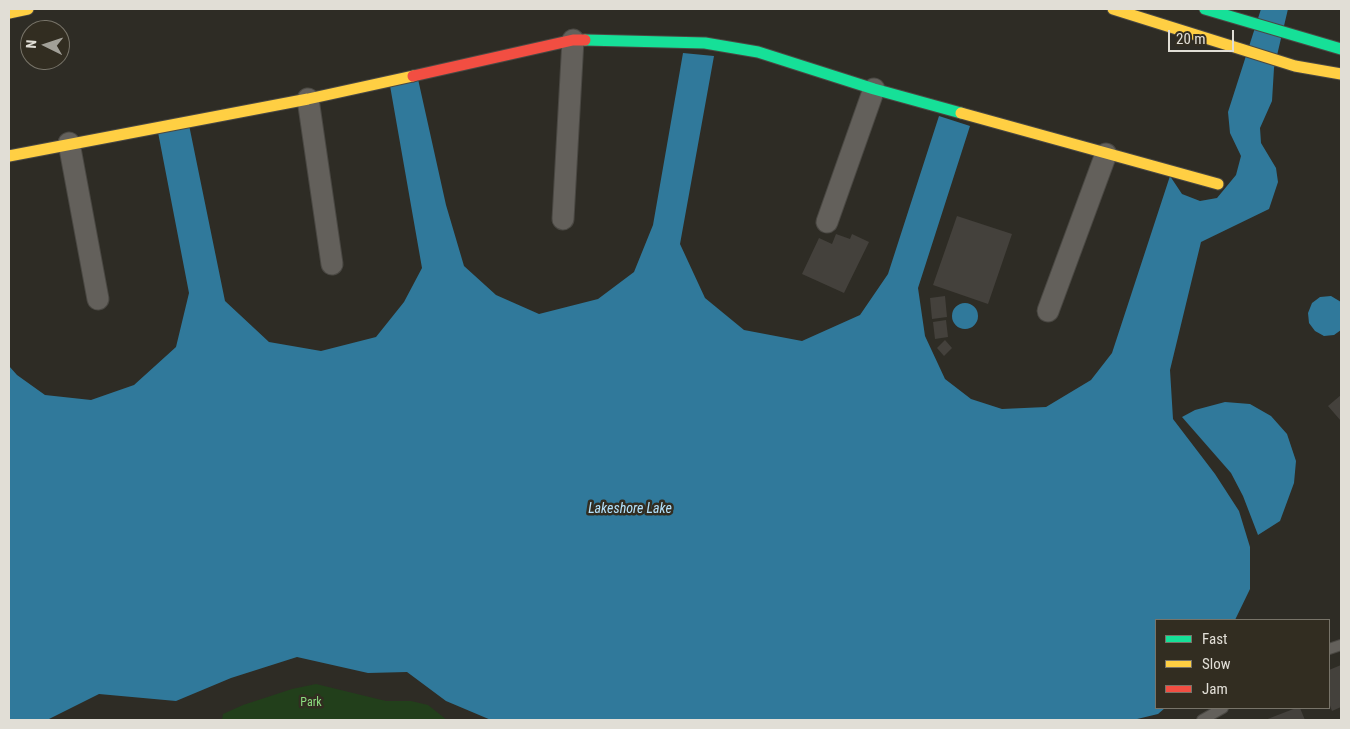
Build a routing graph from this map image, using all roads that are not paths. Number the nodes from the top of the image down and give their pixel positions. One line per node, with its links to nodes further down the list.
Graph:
1 (28, 9): 4 (street)
2 (1113, 9): 7 (street)
3 (1205, 9): 6 (street)
4 (9, 13)
5 (573, 40): 8 (street); 9 (street); 14 (street)
6 (1341, 49)
7 (1341, 74)
8 (874, 89): 11 (street); 15 (street)
9 (308, 99): 10 (street); 16 (street)
10 (69, 143): 12 (street); 17 (street)
11 (1106, 154): 13 (street); 18 (street)
12 (9, 156)
13 (1218, 184)
14 (563, 219)
15 (827, 222)
16 (332, 264)
17 (98, 300)
18 (1048, 311)
19 (1221, 709): 20 (lane)
20 (1202, 720)

